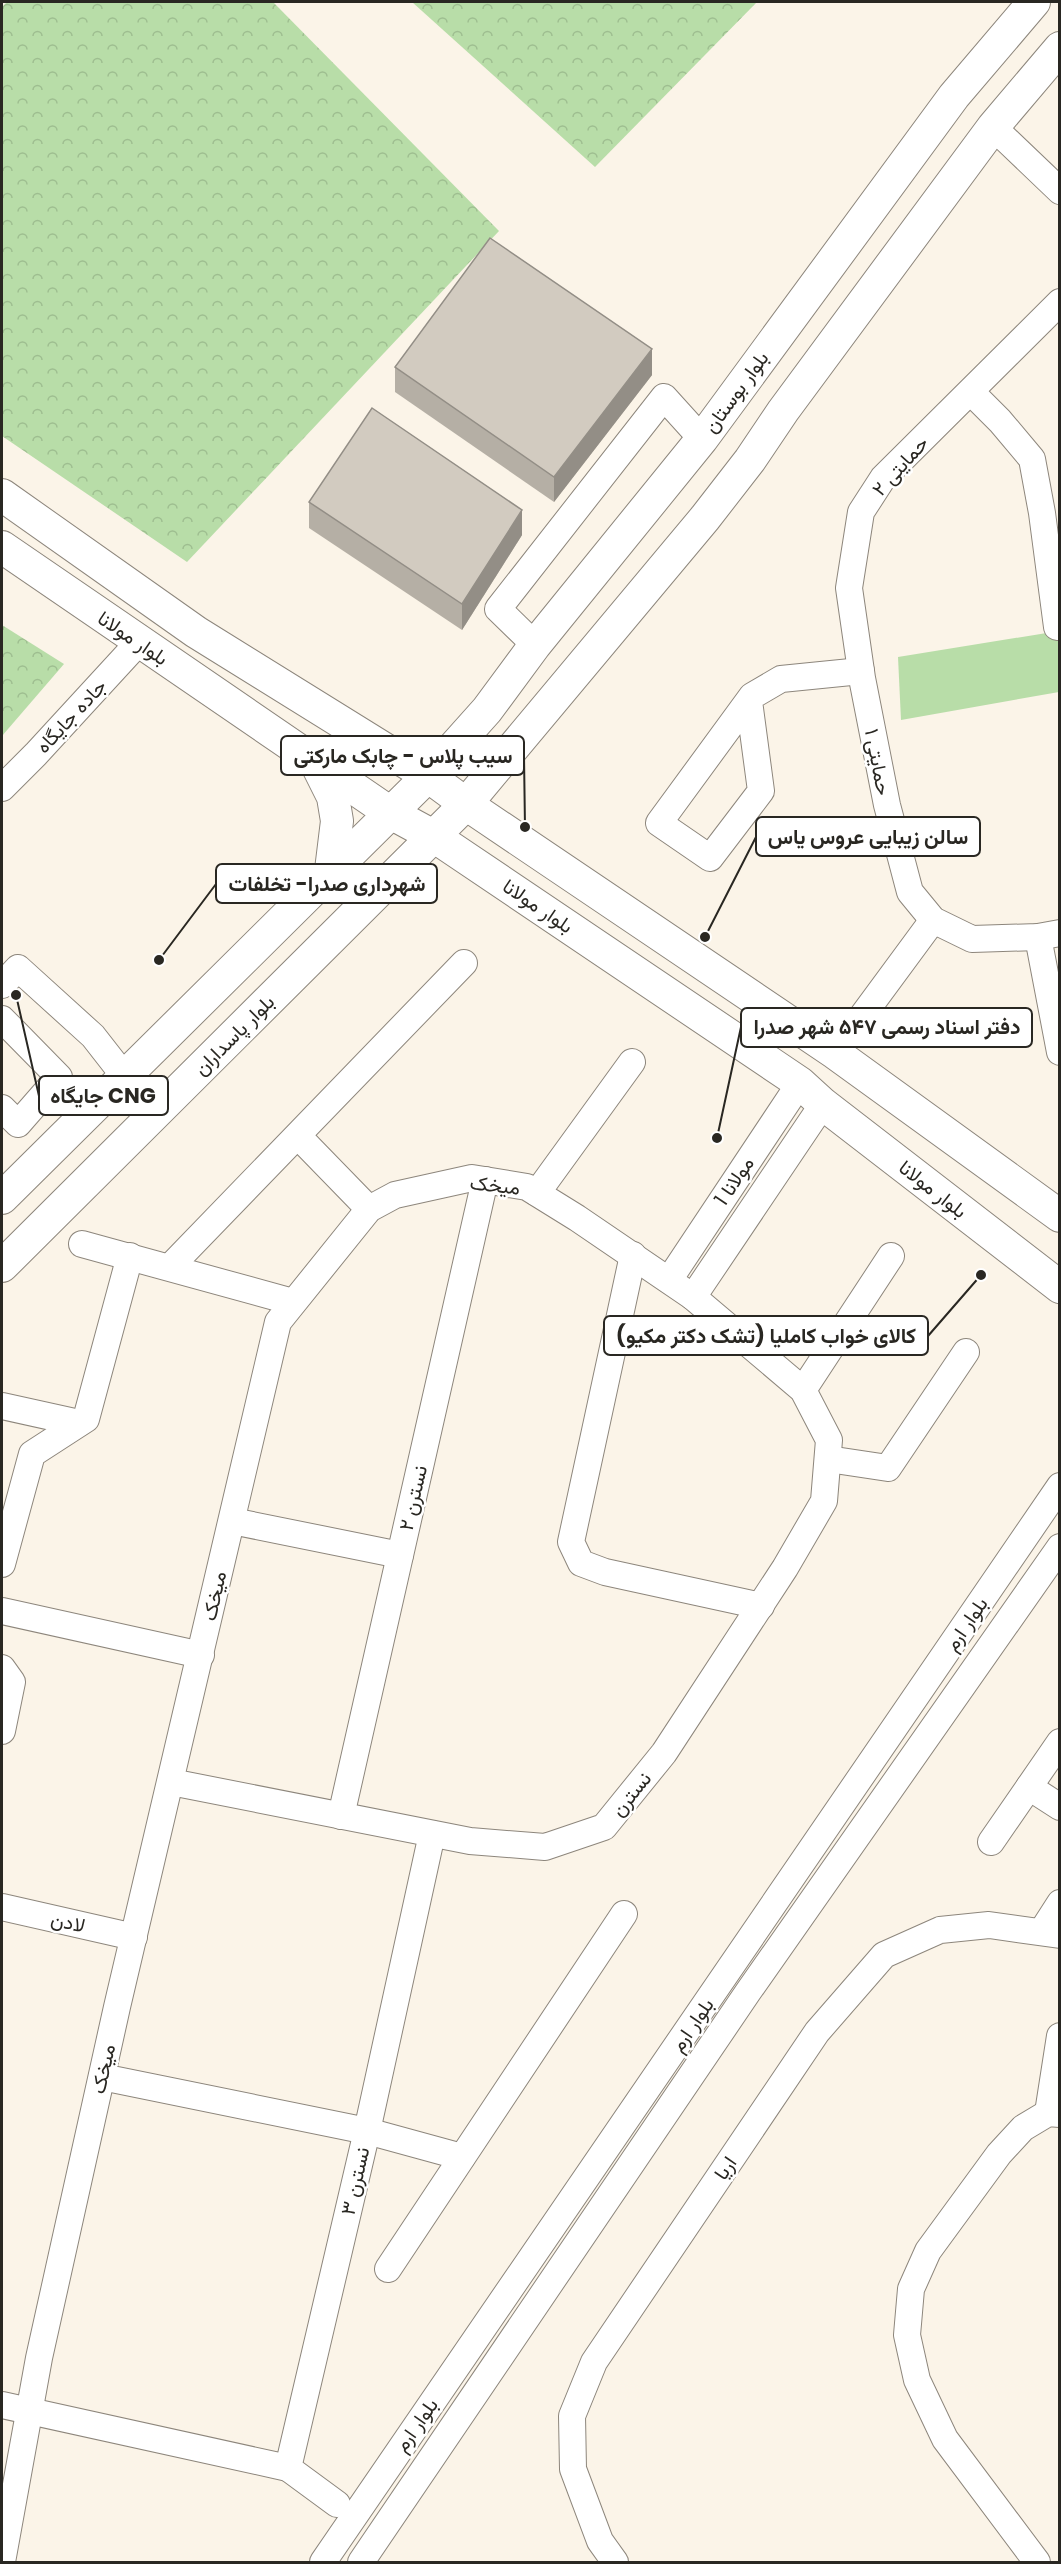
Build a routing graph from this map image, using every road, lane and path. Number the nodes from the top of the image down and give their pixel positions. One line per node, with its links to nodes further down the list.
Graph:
1 (1034, 2): 7 (main road, بلوار بوستان)
2 (1059, 48): 3 (main road)
3 (993, 127): 4 (street); 18 (main road)
4 (1059, 191)
5 (1059, 303): 6 (street, حمایتی ۲)
6 (971, 392): 10 (street); 13 (street, حمایتی ۲)
7 (702, 439): 12 (main road, بلوار بوستان); 12 (street)
8 (2, 495): 16 (main road, بلوار مولانا)
9 (2, 547): 11 (main road, بلوار مولانا)
10 (1058, 627)
11 (139, 642): 15 (main road, بلوار مولانا); 17 (street, جاده جایگاه)
12 (535, 645): 16 (main road, بلوار بوستان)
13 (861, 674): 14 (street); 22 (street, حمایتی ۱)
14 (749, 700): 14 (street)
15 (316, 762): 19 (main road, بلوار مولانا); 21 (main road)
16 (428, 776): 18 (main road, بلوار مولانا); 19 (main road)
17 (2, 788)
18 (466, 804): 20 (main road, بلوار پاسداران); 28 (main road, بلوار مولانا)
19 (389, 812): 20 (main road, بلوار مولانا); 21 (main road)
20 (435, 837): 31 (main road, بلوار مولانا); 44 (main road, بلوار پاسداران)
21 (331, 870): 30 (main road)
22 (933, 920): 23 (street, حمایتی ۱); 28 (street)
23 (1048, 935): 27 (street)
24 (464, 963): 34 (street)
25 (2, 985): 30 (street)
26 (2, 1019): 33 (street)
27 (1059, 1052)
28 (835, 1053): 39 (main road, بلوار مولانا)
29 (632, 1062): 36 (street)
30 (125, 1077): 37 (main road)
31 (800, 1083): 32 (main road, بلوار مولانا); 46 (street, مولانا 1)
32 (823, 1104): 47 (main road, بلوار مولانا); 48 (street, مولانا 1)
33 (2, 1108)
34 (298, 1136): 38 (street); 45 (street)
35 (485, 1180): 36 (street, میخک); 38 (street, میخک); 58 (street, نسترن ۲)
36 (537, 1193): 41 (street, میخک)
37 (2, 1198)
38 (369, 1209): 49 (street, میخک)
39 (1059, 1216)
40 (82, 1244): 42 (street)
41 (633, 1255): 46 (street, میخک); 60 (street)
42 (130, 1256): 45 (street); 53 (street)
43 (891, 1256): 51 (street)
44 (2, 1266)
45 (170, 1266): 49 (street)
46 (669, 1280): 48 (street, میخک)
47 (1059, 1287)
48 (693, 1297): 51 (street, میخک)
49 (293, 1302): 56 (street, میخک)
50 (966, 1352): 54 (street)
51 (803, 1389): 54 (street, میخک)
52 (2, 1406): 53 (street)
53 (79, 1423): 59 (street)
54 (829, 1450): 60 (street, نسترن)
55 (1059, 1486): 88 (street, بلوار ارم)
56 (232, 1521): 58 (street); 62 (street, میخک)
57 (1059, 1547): 89 (street, بلوار ارم)
58 (400, 1555): 69 (street, نسترن ۲)
59 (2, 1564)
60 (761, 1606): 70 (street, نسترن)
61 (2, 1611): 62 (street)
62 (201, 1655): 66 (street, میخک)
63 (2, 1668): 64 (street)
64 (2, 1731)
65 (1059, 1742): 67 (street)
66 (171, 1782): 69 (street, نسترن); 76 (street, میخک)
67 (1029, 1786): 68 (street); 71 (street)
68 (1059, 1807)
69 (342, 1816): 70 (street, نسترن)
70 (432, 1834): 80 (street, نسترن ۳)
71 (991, 1842)
72 (1059, 1903): 75 (street)
73 (2, 1906): 76 (street, لادن)
74 (624, 1914): 81 (street)
75 (1051, 1933): 90 (street, اریا)
76 (134, 1937): 78 (street, میخک)
77 (1059, 2036): 79 (street)
78 (102, 2077): 80 (street); 84 (street, میخک)
79 (1054, 2114): 91 (street)
80 (367, 2131): 81 (street); 85 (street, نسترن ۳)
81 (462, 2157): 82 (street)
82 (388, 2269)
83 (2, 2404): 84 (street)
84 (29, 2410): 85 (street); 87 (street, میخک)
85 (288, 2468): 86 (street)
86 (337, 2504)
87 (2, 2562)
88 (322, 2562)
89 (361, 2562)
90 (615, 2562)
91 (1037, 2562)

